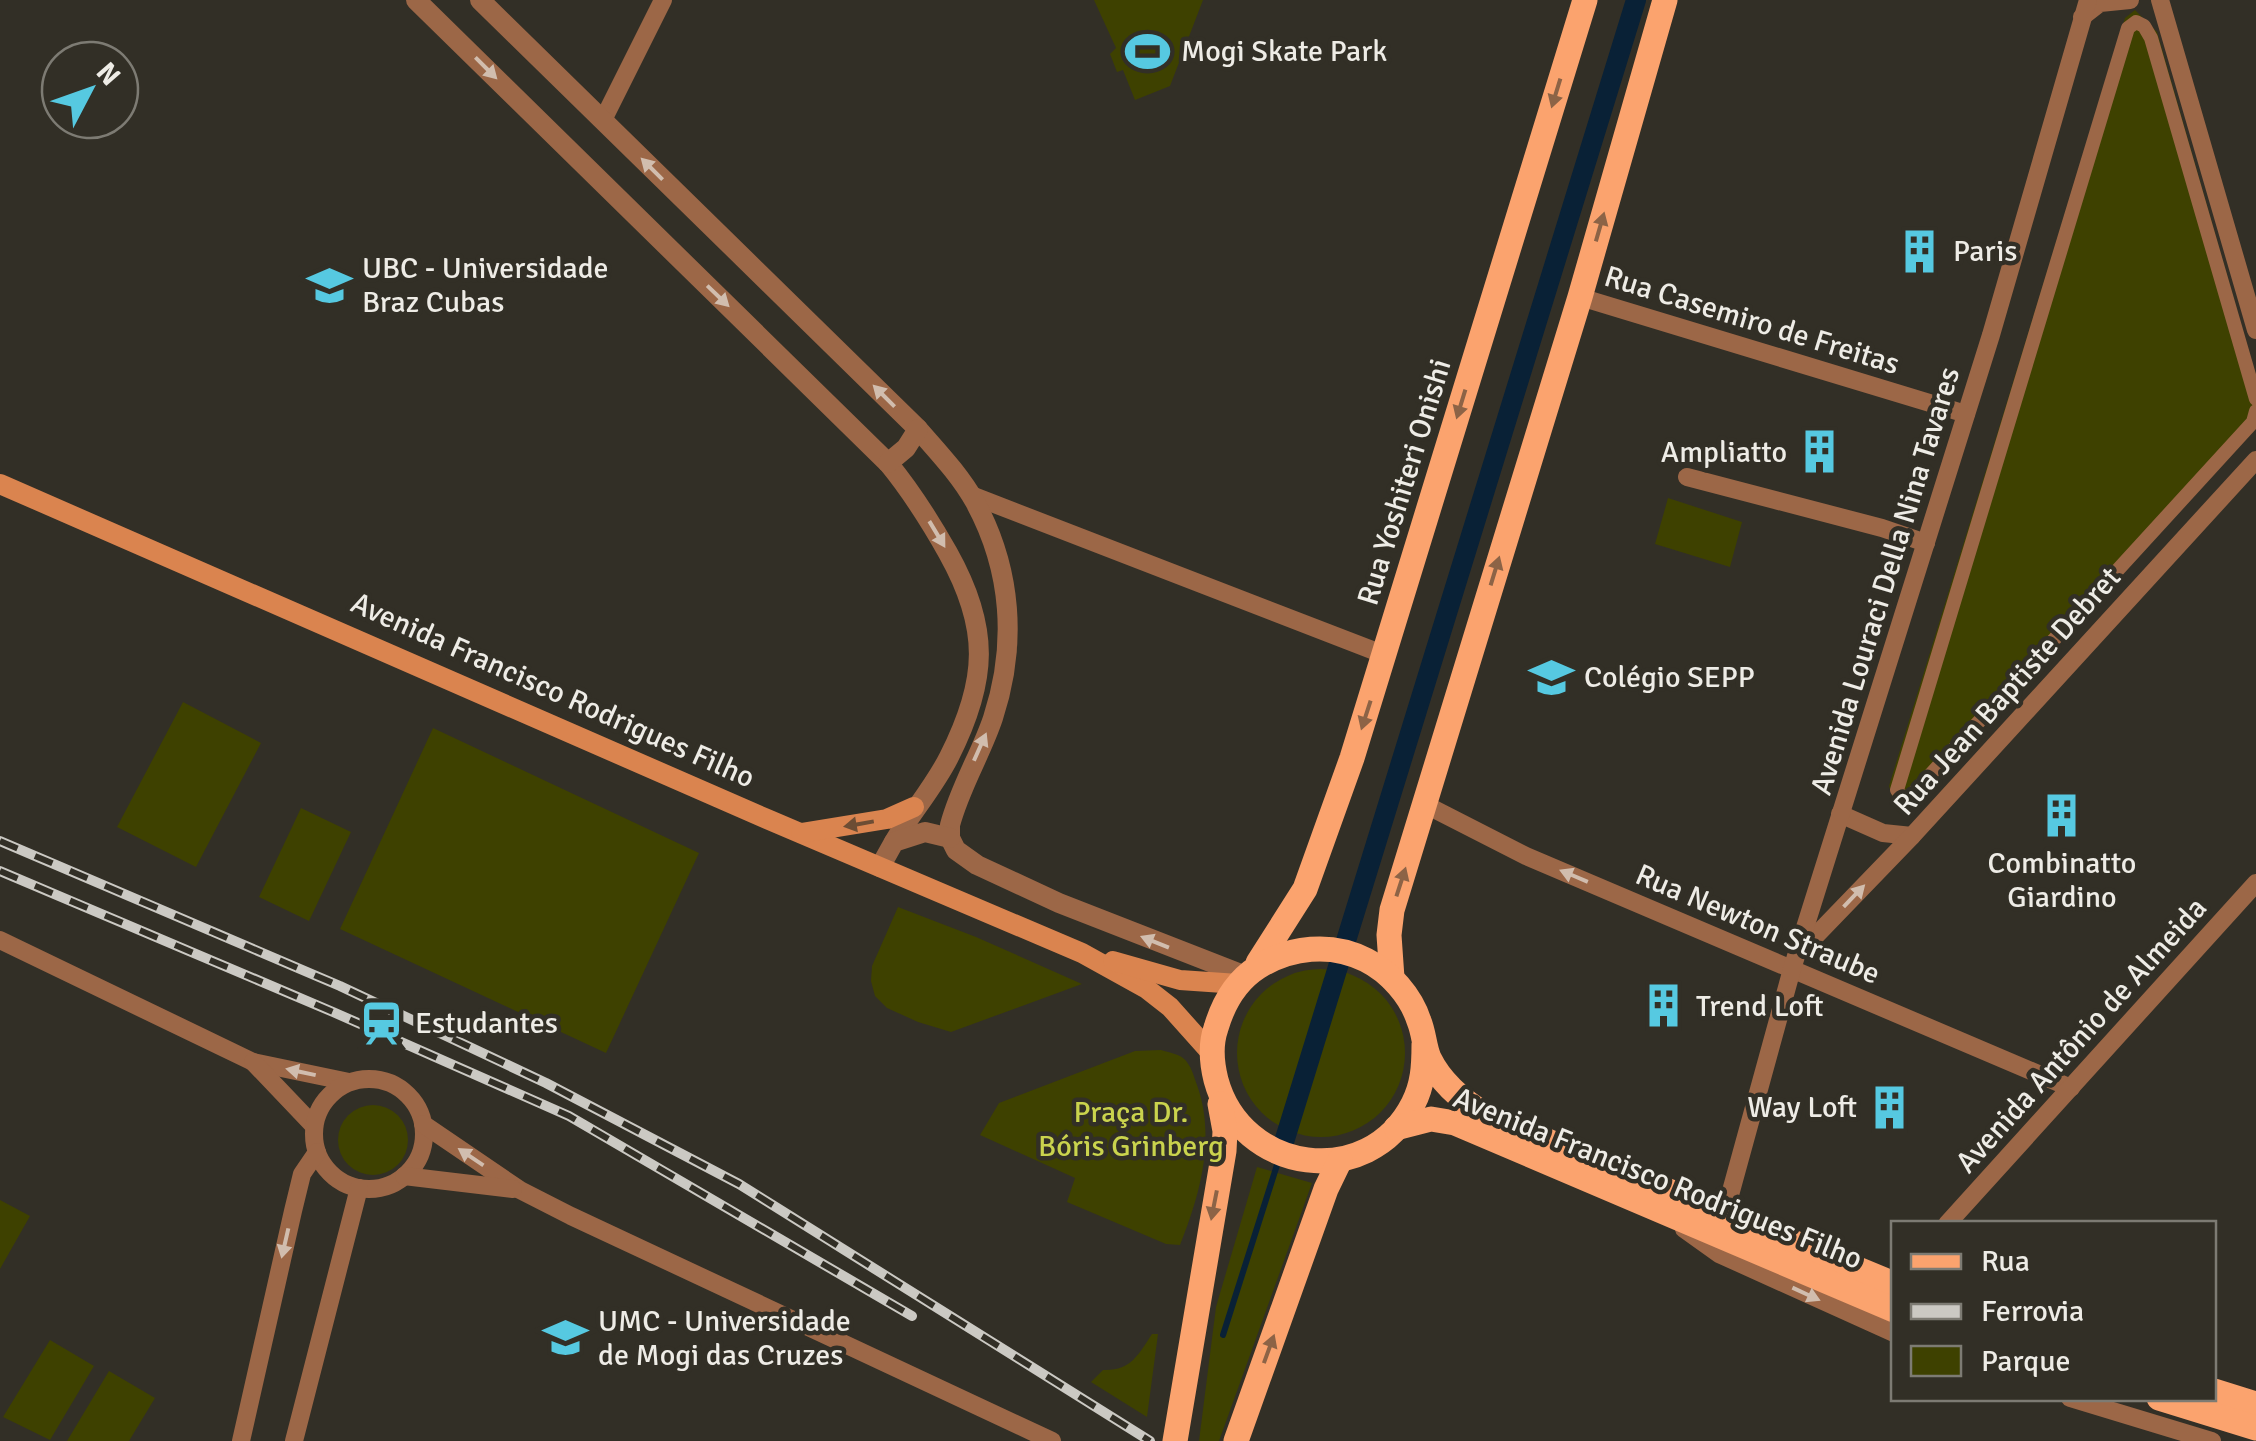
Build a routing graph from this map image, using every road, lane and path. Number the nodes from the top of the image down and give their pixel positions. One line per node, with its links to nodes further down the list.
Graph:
1 (480, 0): 10 (street)
2 (663, 0): 10 (street)
3 (1585, 0): 23 (main road, Rua Yoshiteri Onishi, one-way to 23)
4 (1665, 0): 11 (main road, one-way to 4)
5 (2130, 0): 9 (street, Avenida Louraci Della Nina Tavares)
6 (2139, 0): 8 (street)
7 (430, 4): 18 (street, one-way to 18)
8 (2164, 4): 12 (street)
9 (2083, 6): 15 (street, Avenida Louraci Della Nina Tavares)
10 (602, 120): 16 (street, one-way to 10)
11 (1580, 297): 15 (street, Rua Casemiro de Freitas); 24 (main road, one-way to 11)
12 (2256, 330)
13 (2256, 398): 14 (street)
14 (2256, 410)
15 (1966, 414): 22 (street, Avenida Louraci Della Nina Tavares)
16 (925, 438): 18 (street); 21 (street)
17 (2256, 460): 28 (street, Rua Jean Baptiste Debret)
18 (892, 468): 25 (street, one-way to 25)
19 (1687, 476): 22 (street)
20 (0, 484): 27 (main road, Avenida Francisco Rodrigues Filho)
21 (971, 495): 23 (street); 29 (street, one-way to 21)
22 (1926, 543): 26 (street, Avenida Louraci Della Nina Tavares)
23 (1385, 655): 36 (main road, Rua Yoshiteri Onishi, one-way to 36)
24 (1426, 805): 35 (street, Rua Newton Straube, one-way to 24); 37 (main road, one-way to 24)
25 (914, 808): 27 (main road, one-way to 27); 30 (street)
26 (1840, 814): 28 (street); 35 (street, Avenida Louraci Della Nina Tavares)
27 (802, 834): 31 (main road, Avenida Francisco Rodrigues Filho)
28 (1912, 836): 35 (street, Rua Jean Baptiste Debret, one-way to 28)
29 (950, 838): 30 (street); 36 (street, one-way to 29)
30 (894, 842): 31 (street)
31 (880, 868): 34 (main road, Avenida Francisco Rodrigues Filho)
32 (2256, 883): 42 (street, Avenida Antônio de Almeida)
33 (0, 940): 39 (street)
34 (1082, 953): 36 (main road, Avenida Francisco Rodrigues Filho); 40 (main road, Avenida Francisco Rodrigues Filho)
35 (1794, 962): 42 (street, Rua Newton Straube); 52 (street, Avenida Louraci Della Nina Tavares)
36 (1246, 976): 37 (main road, Avenida Francisco Rodrigues Filho); 40 (main road)
37 (1392, 978): 38 (main road, Avenida Francisco Rodrigues Filho)
38 (1424, 1045): 45 (main road, Avenida Francisco Rodrigues Filho); 52 (main road, Avenida Francisco Rodrigues Filho)
39 (253, 1062): 41 (street, one-way to 39); 44 (street)
40 (1214, 1065): 47 (main road, Avenida Francisco Rodrigues Filho); 65 (main road, one-way to 65)
41 (349, 1082): 43 (street); 44 (street)
42 (2070, 1088): 53 (street, Avenida Antônio de Almeida)
43 (423, 1124): 48 (street); 50 (street, one-way to 43)
44 (314, 1126): 46 (street)
45 (1396, 1128): 47 (main road, Avenida Francisco Rodrigues Filho); 51 (main road, Avenida Francisco Rodrigues Filho)
46 (316, 1152): 49 (street); 62 (street, one-way to 62)
47 (1340, 1160): 66 (main road, one-way to 47)
48 (404, 1176): 49 (street); 50 (street)
49 (359, 1188): 63 (street)
50 (520, 1190): 61 (street)
51 (1658, 1210): 54 (main road, Avenida Francisco Rodrigues Filho); 55 (street, one-way to 55)
52 (1725, 1213): 54 (main road, Avenida Francisco Rodrigues Filho)
53 (1950, 1221)
54 (1890, 1293)
55 (1891, 1332)
56 (2216, 1393): 59 (main road)
57 (2080, 1401): 67 (street)
58 (2169, 1401): 60 (main road)
59 (2256, 1404)
60 (2256, 1428)
61 (1037, 1437): 64 (street)
62 (241, 1441)
63 (294, 1441)
64 (1052, 1441)
65 (1175, 1441)
66 (1236, 1441)
67 (2212, 1441)

